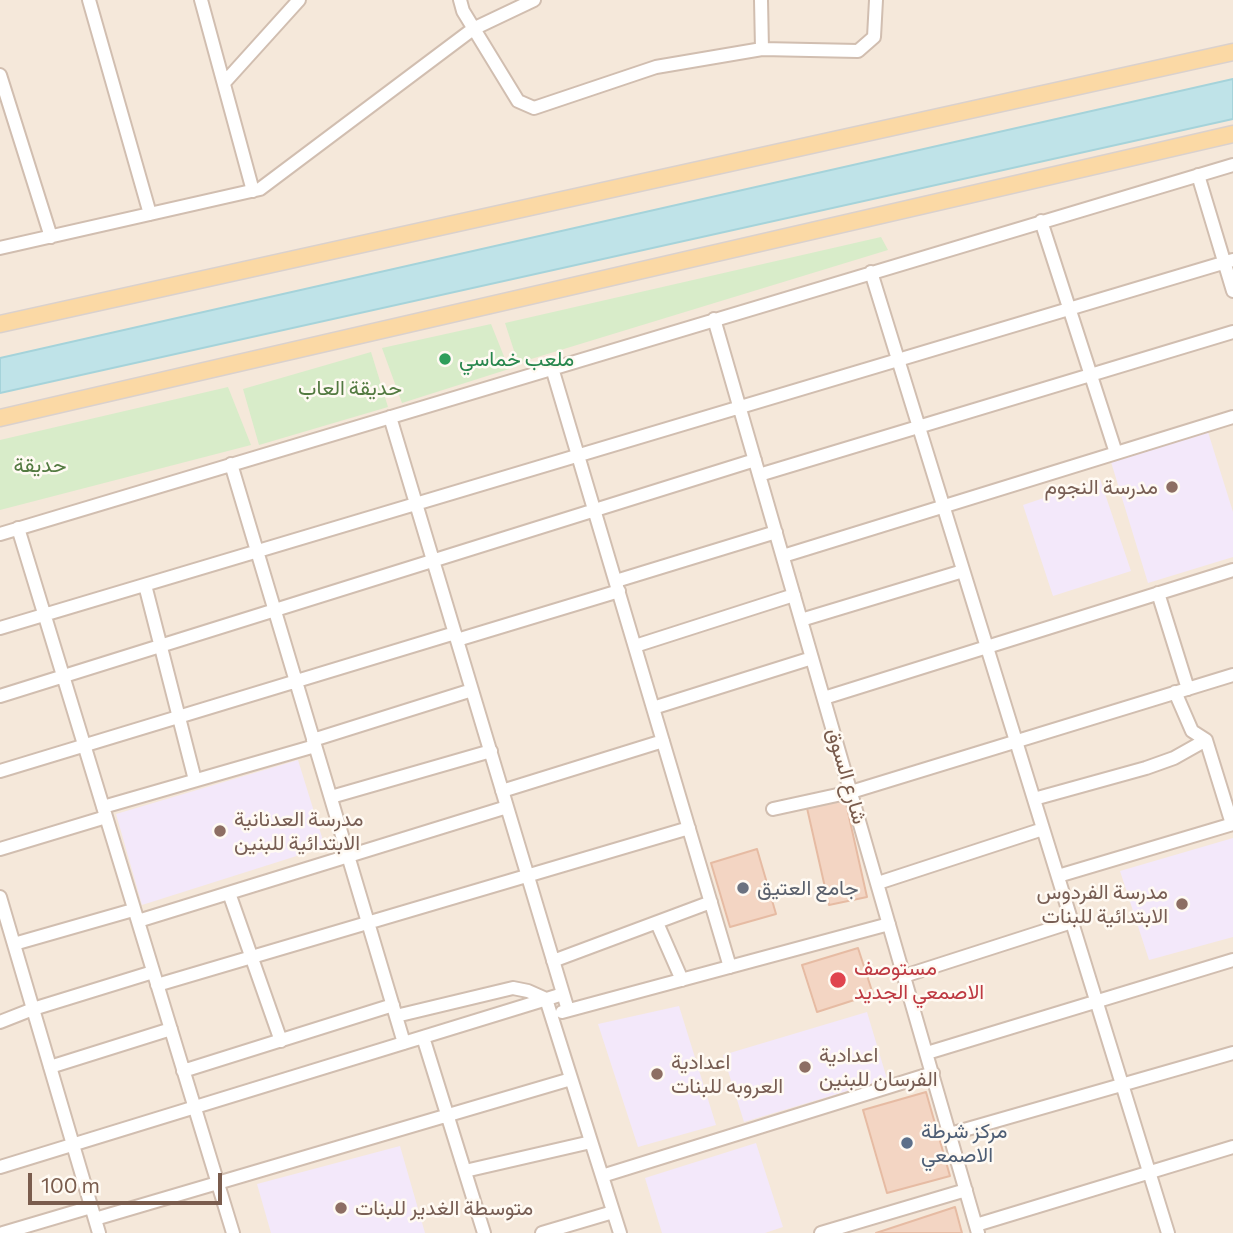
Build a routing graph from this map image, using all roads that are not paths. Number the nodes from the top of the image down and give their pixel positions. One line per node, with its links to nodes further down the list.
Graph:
1 (89, 0): 17 (street)
2 (201, 0): 12 (street)
3 (299, 0): 12 (street)
4 (460, 0): 8 (street)
5 (534, 0): 8 (street)
6 (761, 0): 9 (street)
7 (876, 0): 9 (street)
8 (473, 29): 9 (street); 16 (street)
9 (762, 49)
10 (1233, 52): 26 (main road)
11 (0, 75): 19 (street)
12 (224, 83): 16 (street)
13 (1233, 134): 34 (main road)
14 (1233, 165): 15 (street)
15 (1198, 175): 18 (street); 21 (street)
16 (253, 191): 17 (street)
17 (150, 214): 19 (street)
18 (1041, 221): 22 (street); 24 (street)
19 (51, 237): 20 (street)
20 (0, 248)
21 (1229, 261): 23 (street); 24 (street)
22 (871, 272): 25 (street); 28 (street)
23 (1233, 291)
24 (1069, 309): 28 (street); 30 (street)
25 (714, 319): 29 (street); 31 (street, شارع السوق)
26 (0, 324)
27 (1233, 332): 30 (street)
28 (898, 360): 31 (street); 35 (street)
29 (552, 368): 32 (street); 37 (street)
30 (1091, 375): 35 (street); 36 (street)
31 (740, 407): 37 (street); 38 (street, شارع السوق)
32 (390, 416): 39 (street); 41 (street)
33 (1233, 417): 36 (street)
34 (0, 418)
35 (919, 427): 40 (street); 42 (street)
36 (1116, 453): 42 (street)
37 (578, 455): 41 (street); 43 (street)
38 (755, 460): 40 (street, شارع السوق); 43 (street)
39 (231, 464): 44 (street); 47 (street)
40 (759, 475): 45 (street, شارع السوق)
41 (416, 504): 47 (street); 49 (street)
42 (943, 506): 48 (street); 51 (street)
43 (594, 510): 49 (street); 53 (street)
44 (18, 528): 46 (street); 57 (street)
45 (776, 532): 48 (street, شارع السوق); 53 (street)
46 (0, 534)
47 (257, 551): 52 (street); 56 (street)
48 (783, 556): 55 (street, شارع السوق)
49 (433, 560): 56 (street); 60 (street)
50 (1233, 570): 54 (street)
51 (964, 571): 58 (street); 62 (street)
52 (145, 585): 57 (street); 61 (street)
53 (617, 586): 60 (street); 63 (street)
54 (1158, 593): 62 (street); 69 (street)
55 (794, 595): 58 (street, شارع السوق); 63 (street)
56 (275, 610): 61 (street); 67 (street)
57 (44, 615): 59 (street); 66 (street)
58 (802, 620): 64 (street, شارع السوق)
59 (0, 628)
60 (456, 637): 67 (street); 68 (street)
61 (160, 645): 66 (street); 73 (street)
62 (986, 645): 71 (street); 76 (street)
63 (635, 646): 72 (street)
64 (812, 658): 71 (street, شارع السوق); 72 (street)
65 (1233, 675): 69 (street)
66 (63, 676): 70 (street); 78 (street)
67 (296, 681): 73 (street); 77 (street)
68 (472, 690): 77 (street); 79 (street)
69 (1182, 690): 74 (street); 76 (street)
70 (0, 696)
71 (824, 698): 83 (street, شارع السوق)
72 (653, 708): 75 (street)
73 (179, 718): 78 (street); 81 (street)
74 (1206, 740): 85 (street); 89 (street)
75 (663, 741): 82 (street); 90 (street)
76 (1016, 741): 83 (street); 85 (street)
77 (314, 743): 81 (street); 84 (street)
78 (84, 745): 80 (street); 88 (street)
79 (491, 751): 82 (street); 84 (street)
80 (0, 772)
81 (195, 779): 88 (street)
82 (502, 791): 86 (street)
83 (851, 792): 87 (street); 96 (street, شارع السوق)
84 (331, 797): 93 (street)
85 (1034, 799): 91 (street)
86 (507, 807): 93 (street); 94 (street)
87 (773, 809)
88 (104, 812): 92 (street); 101 (street)
89 (1233, 824): 95 (street)
90 (689, 828): 94 (street); 99 (street)
91 (1043, 829): 95 (street); 96 (street)
92 (0, 849)
93 (348, 855): 97 (street); 103 (street)
94 (528, 876): 103 (street); 109 (street)
95 (1058, 876): 102 (street)
96 (878, 883): 105 (street, شارع السوق)
97 (229, 893): 101 (street); 107 (street)
98 (0, 897): 100 (street)
99 (711, 902): 104 (street); 110 (street)
100 (2, 913): 106 (street)
101 (135, 916): 106 (street); 111 (street)
102 (1072, 922): 112 (street); 117 (street)
103 (368, 923): 107 (street); 120 (street)
104 (657, 923): 109 (street); 113 (street)
105 (889, 924): 110 (street); 112 (street, شارع السوق)
106 (14, 944): 118 (street)
107 (252, 957): 114 (street); 125 (street)
108 (1233, 960): 117 (street)
109 (553, 961): 115 (street)
110 (730, 967): 113 (street)
111 (153, 972): 114 (street); 118 (street)
112 (904, 976): 127 (street, شارع السوق)
113 (682, 980): 119 (street)
114 (157, 985): 123 (street)
115 (563, 994): 116 (street); 119 (street)
116 (546, 999): 120 (street); 121 (street); 124 (street)
117 (1096, 1002): 127 (street); 133 (street)
118 (33, 1009): 122 (street); 129 (street)
119 (568, 1010): 121 (street)
120 (394, 1011): 125 (street); 126 (street)
121 (551, 1015): 132 (street)
122 (0, 1022)
123 (170, 1029): 129 (street); 130 (street)
124 (424, 1037): 126 (street); 135 (street)
125 (281, 1041): 130 (street)
126 (404, 1043): 134 (street)
127 (927, 1053): 131 (street, شارع السوق)
128 (1233, 1053): 133 (street)
129 (50, 1066): 138 (street)
130 (183, 1071): 134 (street)
131 (933, 1073): 136 (street, شارع السوق); 143 (street)
132 (571, 1079): 135 (street); 137 (street)
133 (1122, 1085): 136 (street); 142 (street)
134 (194, 1107): 138 (street); 144 (street)
135 (448, 1115): 141 (street); 144 (street)
136 (950, 1134): 145 (street, شارع السوق)
137 (591, 1142): 141 (street); 143 (street)
138 (73, 1144): 140 (street); 147 (street)
139 (1233, 1147): 142 (street)
140 (0, 1167)
141 (465, 1171): 153 (street)
142 (1149, 1172): 148 (street); 156 (street)
143 (602, 1175): 146 (street)
144 (218, 1183): 147 (street); 152 (street)
145 (966, 1191): 148 (street, شارع السوق); 149 (street)
146 (613, 1212): 154 (street); 155 (street)
147 (93, 1213): 150 (street); 151 (street)
148 (977, 1229)
149 (825, 1232)
150 (3, 1233)
151 (99, 1233)
152 (233, 1233)
153 (484, 1233)
154 (542, 1233)
155 (620, 1233)
156 (1168, 1233)

